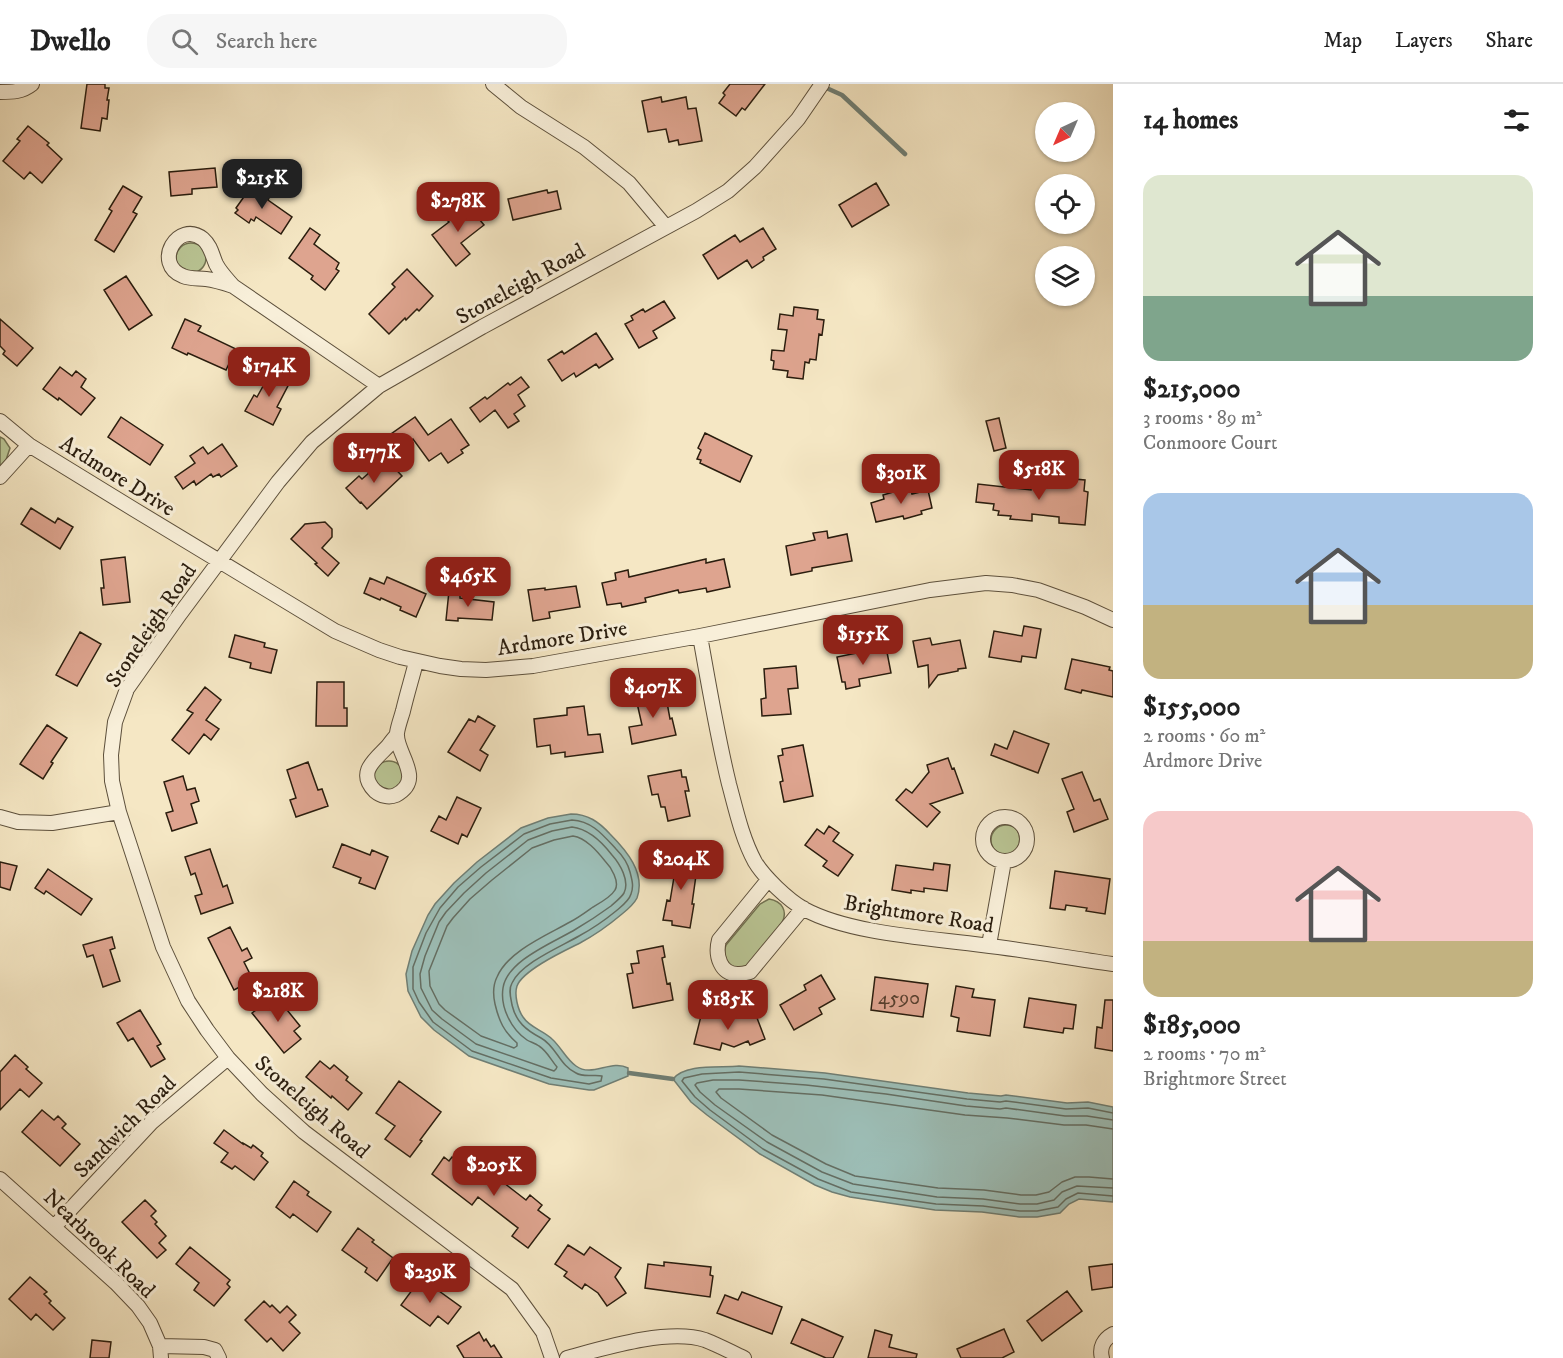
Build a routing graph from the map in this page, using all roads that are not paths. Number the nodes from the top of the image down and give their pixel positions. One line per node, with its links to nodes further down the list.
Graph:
1 (32, 84): 4 (street)
2 (493, 84): 5 (street)
3 (822, 84): 5 (street, Stoneleigh Road)
4 (0, 92)
5 (666, 227): 7 (street, Stoneleigh Road)
6 (233, 286): 6 (street); 7 (street)
7 (379, 386): 11 (street, Stoneleigh Road)
8 (0, 421): 9 (street, Ardmore Drive)
9 (28, 445): 10 (street, Ardmore Drive); 11 (street, Ardmore Drive)
10 (0, 477)
11 (220, 561): 14 (street, Ardmore Drive); 16 (street, Stoneleigh Road)
12 (1113, 620): 13 (street, Ardmore Drive)
13 (700, 636): 14 (street, Ardmore Drive); 19 (street, Brightmore Road)
14 (416, 662): 15 (street)
15 (397, 735)
16 (119, 812): 17 (street); 23 (street, Stoneleigh Road)
17 (0, 817)
18 (1004, 861): 21 (street)
19 (768, 880): 20 (street, Brightmore Road); 20 (street)
20 (803, 908): 21 (street, Brightmore Road)
21 (989, 945): 22 (street, Brightmore Road)
22 (1113, 964)
23 (228, 1059): 25 (street, Sandwich Road); 29 (street, Stoneleigh Road)
24 (0, 1179): 25 (street, Nearbrook Road)
25 (54, 1227): 27 (street, Nearbrook Road)
26 (1113, 1334): 32 (street)
27 (161, 1352): 28 (street, Nearbrook Road)
28 (219, 1358)
29 (552, 1358)
30 (567, 1358): 31 (street)
31 (744, 1358)
32 (1102, 1358)

